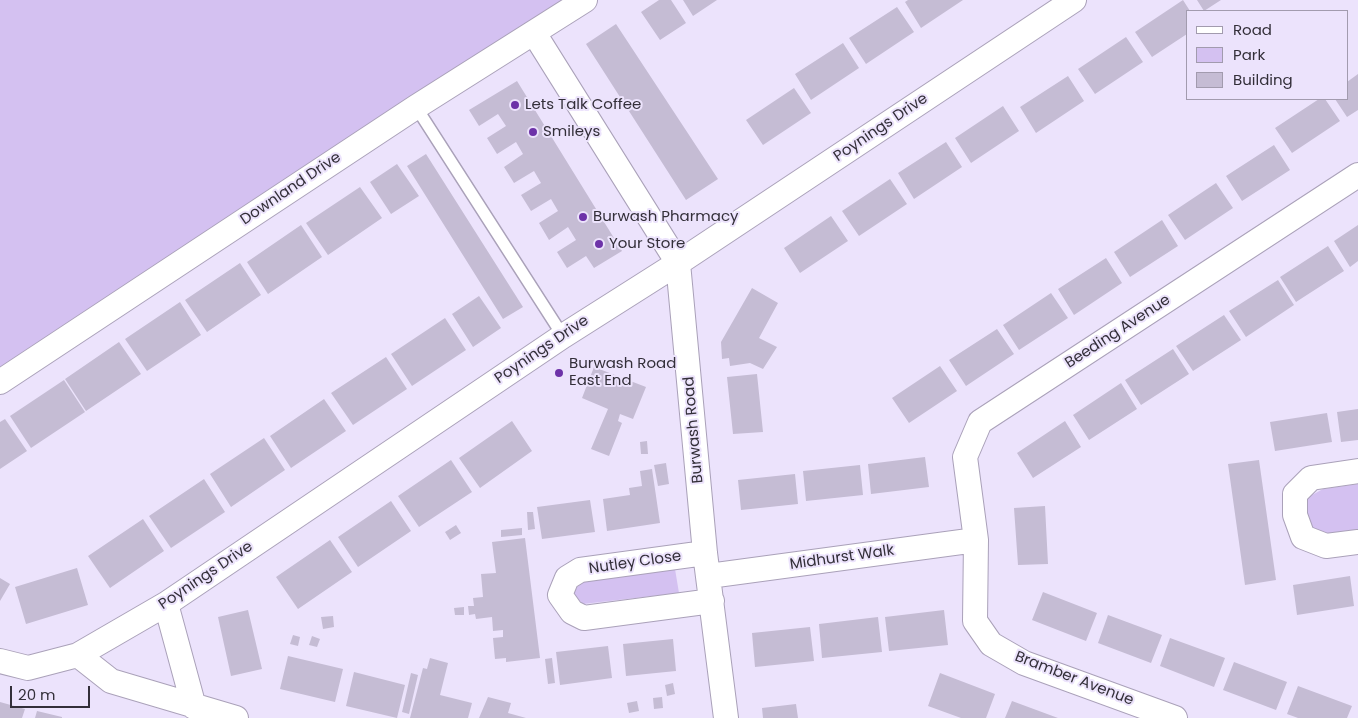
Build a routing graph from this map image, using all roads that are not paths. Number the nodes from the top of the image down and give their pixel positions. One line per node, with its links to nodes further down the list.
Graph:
1 (585, 0): 3 (street, Downland Drive)
2 (1074, 0): 6 (street, Poynings Drive)
3 (534, 33): 4 (street, Downland Drive); 6 (street, Burwash Road)
4 (416, 107): 7 (lane); 8 (street, Downland Drive)
5 (1358, 175): 10 (street, Beeding Avenue)
6 (678, 263): 7 (street, Poynings Drive); 12 (street, Burwash Road)
7 (563, 336): 14 (street, Poynings Drive)
8 (0, 382)
9 (1358, 471): 11 (street)
10 (976, 540): 12 (street, Midhurst Walk); 20 (street, Bramber Avenue)
11 (1358, 542)
12 (707, 564): 13 (street, Burwash Road); 13 (street, Nutley Close)
13 (712, 602): 19 (street, Burwash Road)
14 (166, 604): 15 (street, Poynings Drive); 17 (street)
15 (78, 655): 16 (street, Poynings Drive); 17 (street)
16 (0, 661)
17 (194, 707): 18 (street)
18 (236, 718)
19 (726, 718)
20 (1175, 718)

